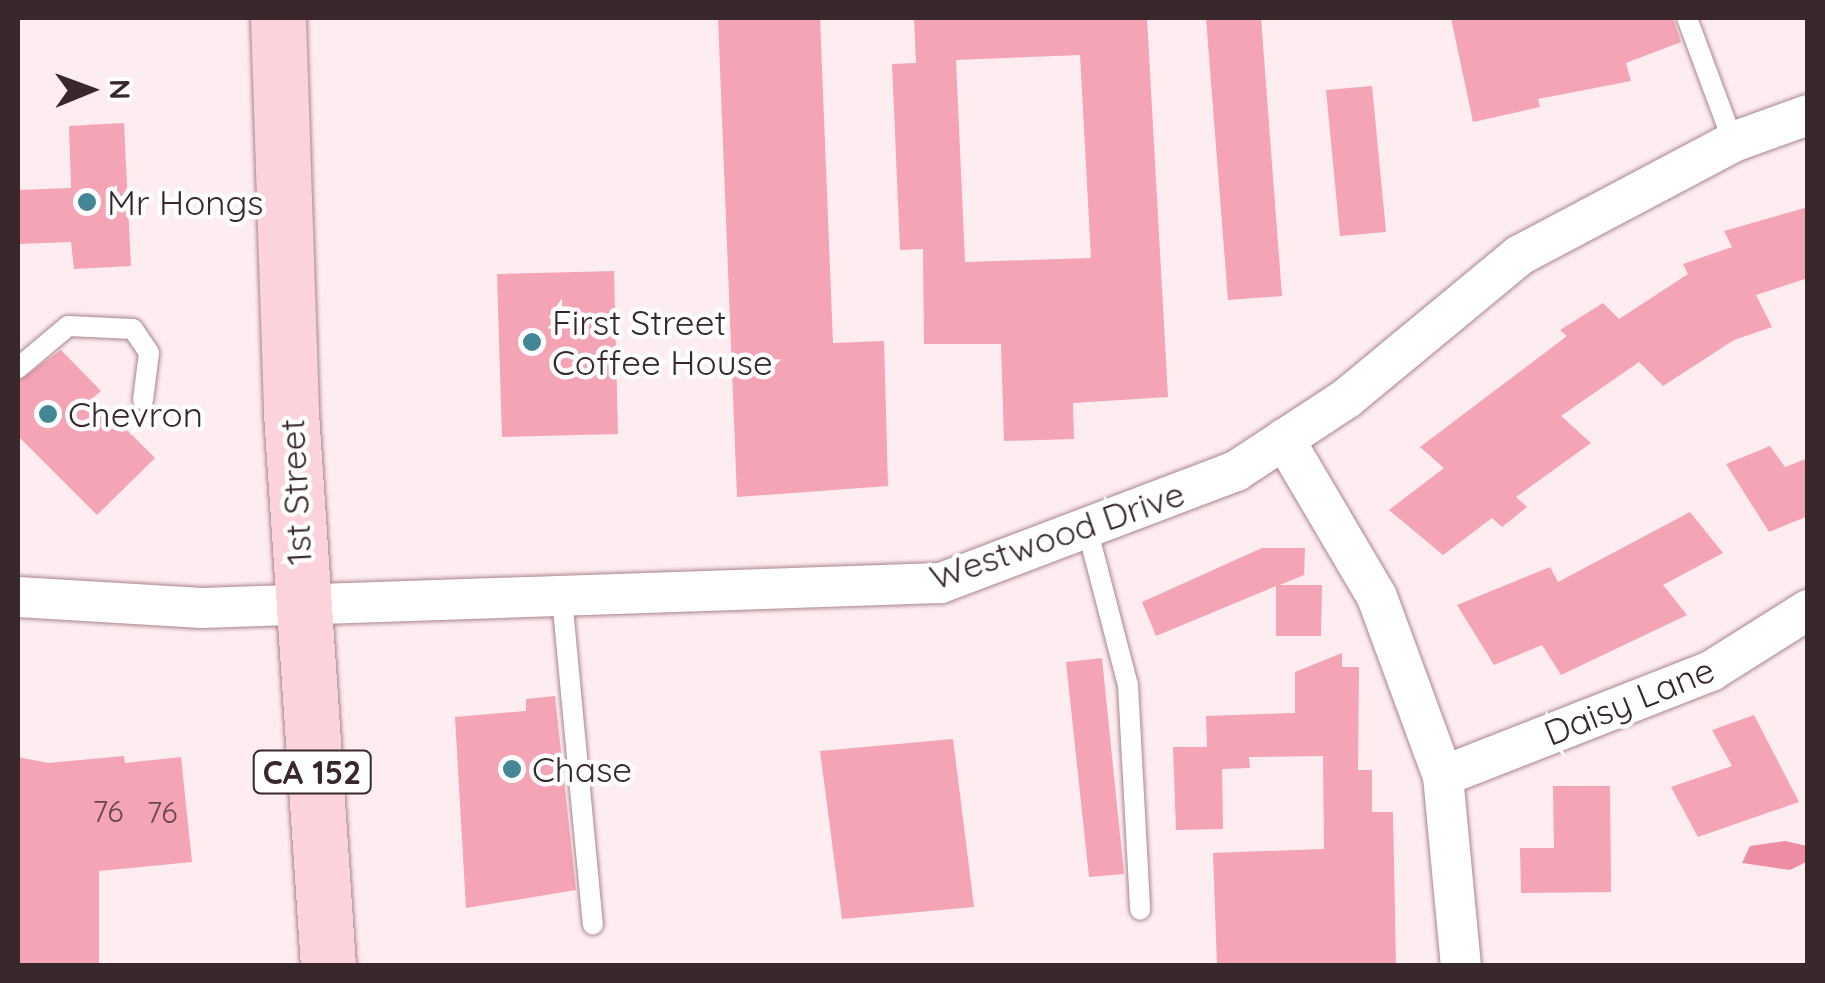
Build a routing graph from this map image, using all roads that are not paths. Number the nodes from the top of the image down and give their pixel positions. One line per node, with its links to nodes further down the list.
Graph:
1 (278, 18): 11 (main road, 1st Street / CA 152)
2 (1687, 18): 4 (lane)
3 (1808, 115): 4 (street, Westwood Drive)
4 (1733, 142): 7 (street, Westwood Drive)
5 (18, 368): 6 (lane)
6 (142, 400)
7 (1284, 439): 8 (street, Westwood Drive); 13 (street)
8 (1087, 528): 10 (street, Westwood Drive); 14 (lane)
9 (18, 597): 11 (street, Westwood Drive)
10 (562, 598): 11 (street, Westwood Drive); 15 (lane)
11 (301, 601): 16 (main road, 1st Street / CA 152)
12 (1808, 610): 13 (street, Daisy Lane)
13 (1442, 776): 17 (street)
14 (1140, 910)
15 (593, 925)
16 (328, 966)
17 (1460, 966)

